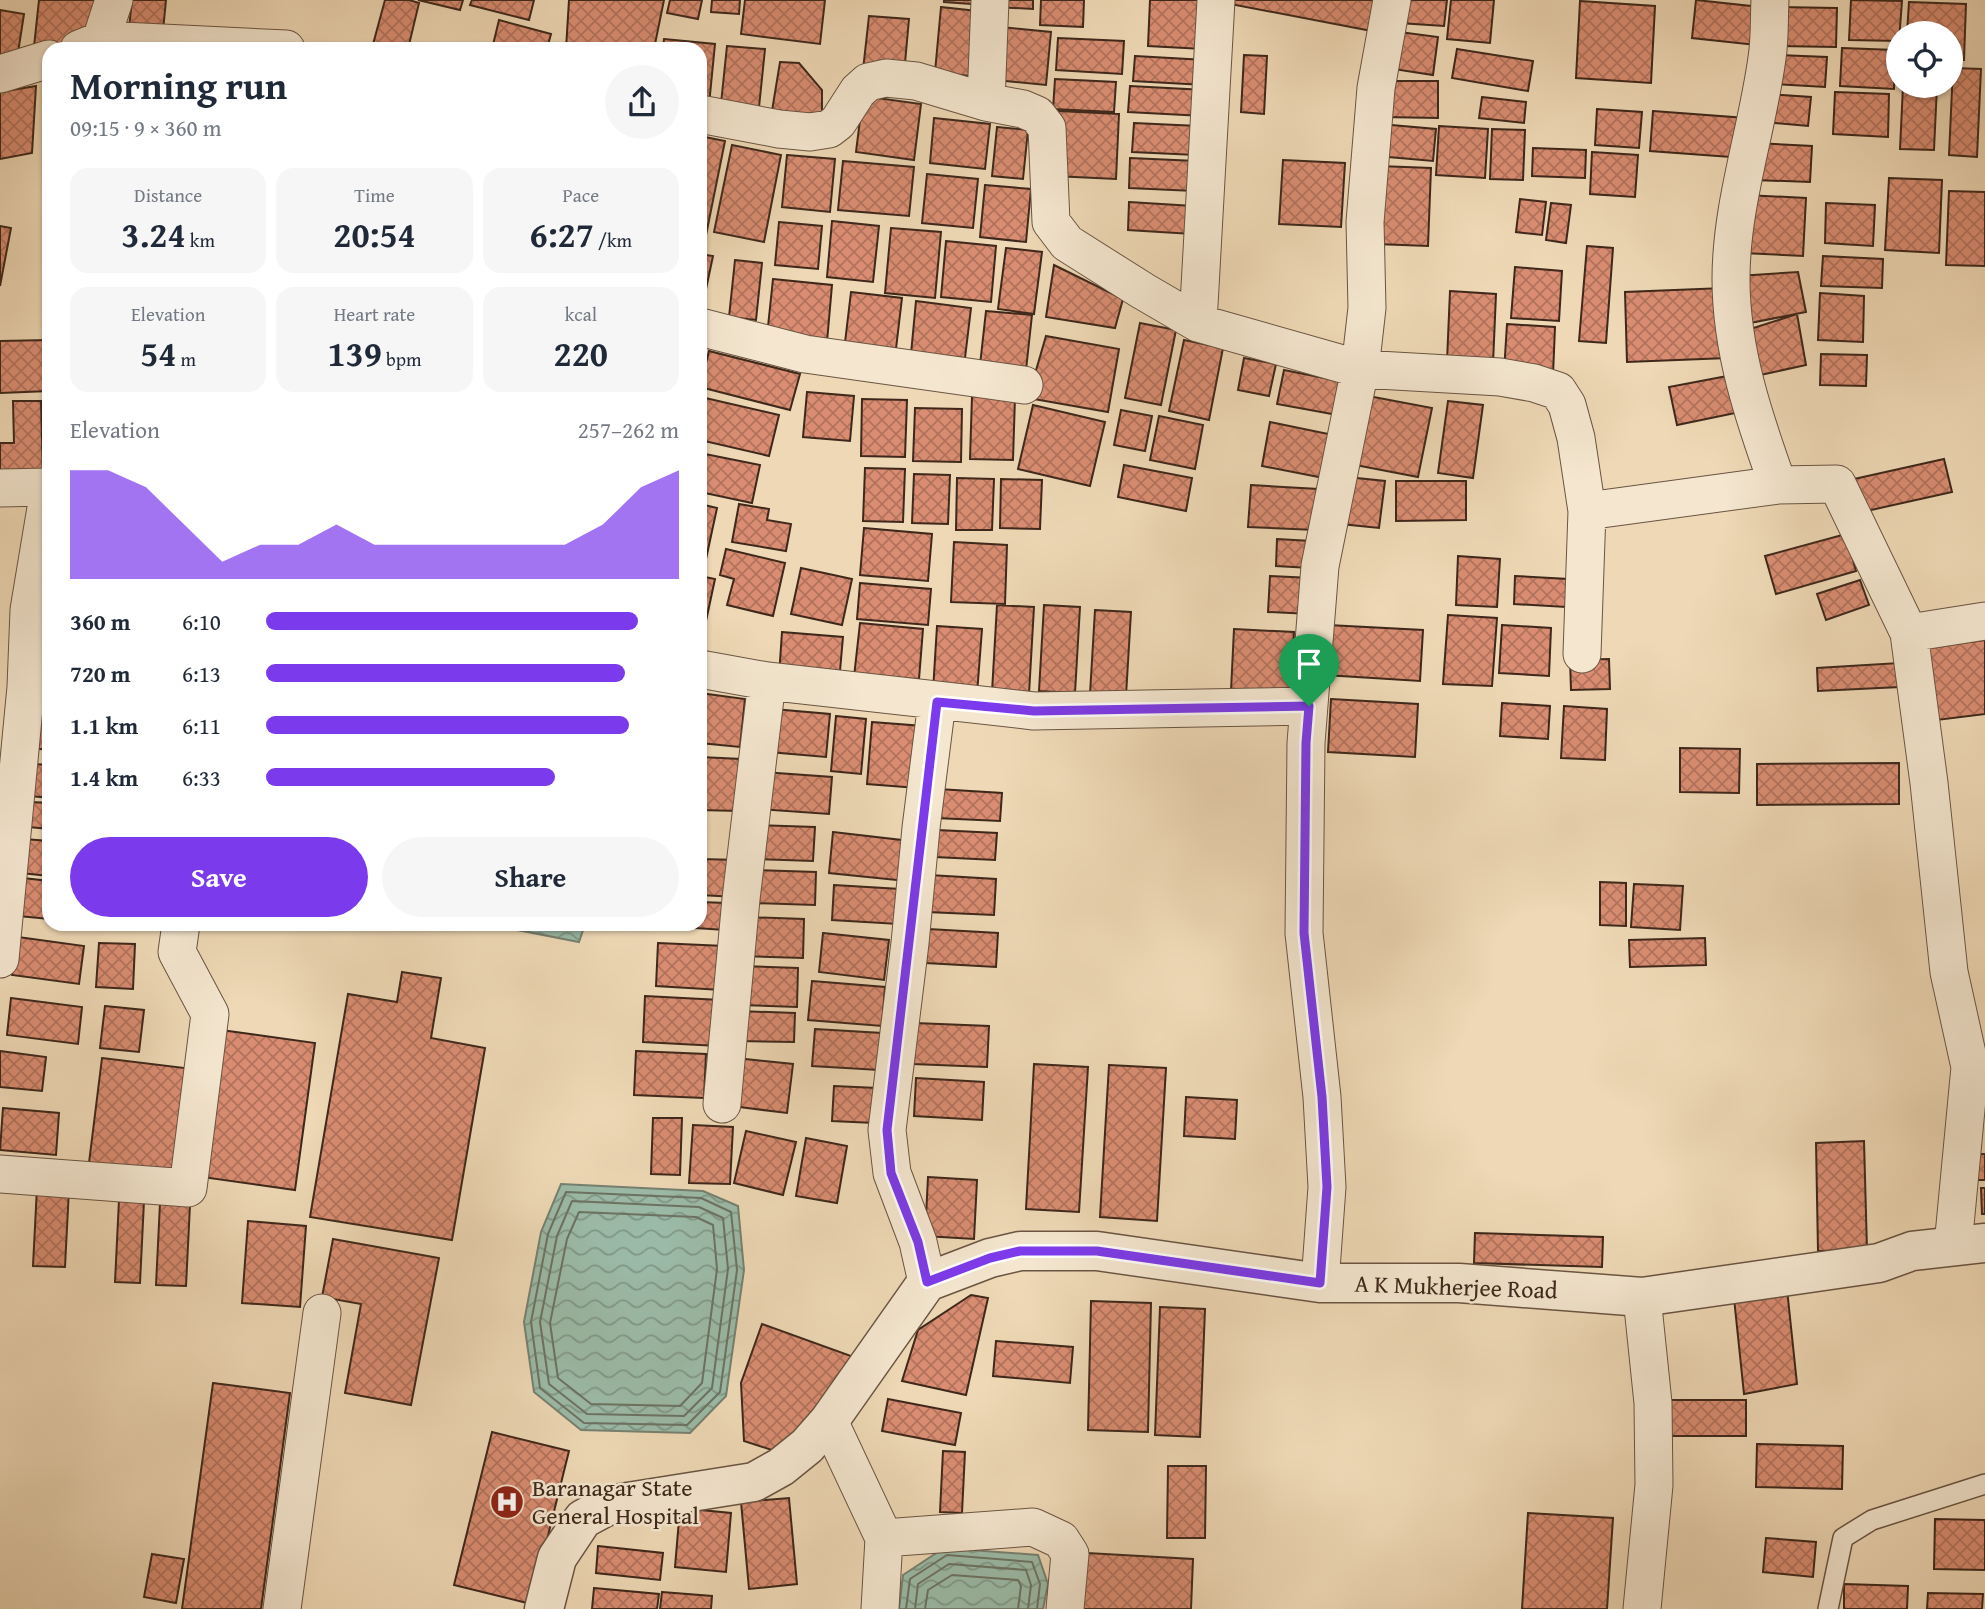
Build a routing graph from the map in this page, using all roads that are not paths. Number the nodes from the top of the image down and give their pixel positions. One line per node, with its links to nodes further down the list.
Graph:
1 (114, 0): 6 (street)
2 (990, 0): 9 (street)
3 (1216, 0): 11 (street)
4 (1392, 0): 13 (street)
5 (1770, 0): 15 (street)
6 (92, 42)
7 (42, 62): 8 (street)
8 (0, 75)
9 (986, 102): 10 (street); 11 (street)
10 (707, 115)
11 (1198, 323): 13 (street)
12 (707, 332): 14 (street)
13 (1360, 369): 18 (street); 27 (street)
14 (1024, 385)
15 (1778, 485): 18 (street); 22 (street)
16 (0, 488): 17 (street)
17 (42, 488)
18 (1587, 510): 23 (street)
19 (42, 574): 20 (street)
20 (39, 611): 29 (street)
21 (1985, 621): 22 (street)
22 (1909, 634): 32 (street)
23 (1582, 654)
24 (707, 670): 25 (street)
25 (767, 681): 26 (street); 30 (street)
26 (937, 702): 27 (street); 33 (street)
27 (1309, 706): 34 (street)
28 (180, 931): 31 (street)
29 (0, 959)
30 (722, 1104)
31 (0, 1174)
32 (1969, 1244): 35 (street, A K Mukherjee Road)
33 (927, 1282): 34 (street, A K Mukherjee Road); 37 (street)
34 (1320, 1283): 35 (street, A K Mukherjee Road)
35 (1642, 1297): 44 (street)
36 (322, 1313): 40 (street)
37 (829, 1421): 39 (street); 41 (street)
38 (1985, 1484): 45 (lane)
39 (884, 1538): 42 (street); 43 (street)
40 (282, 1609)
41 (544, 1609)
42 (880, 1609)
43 (1065, 1609)
44 (1642, 1609)
45 (1828, 1609)

